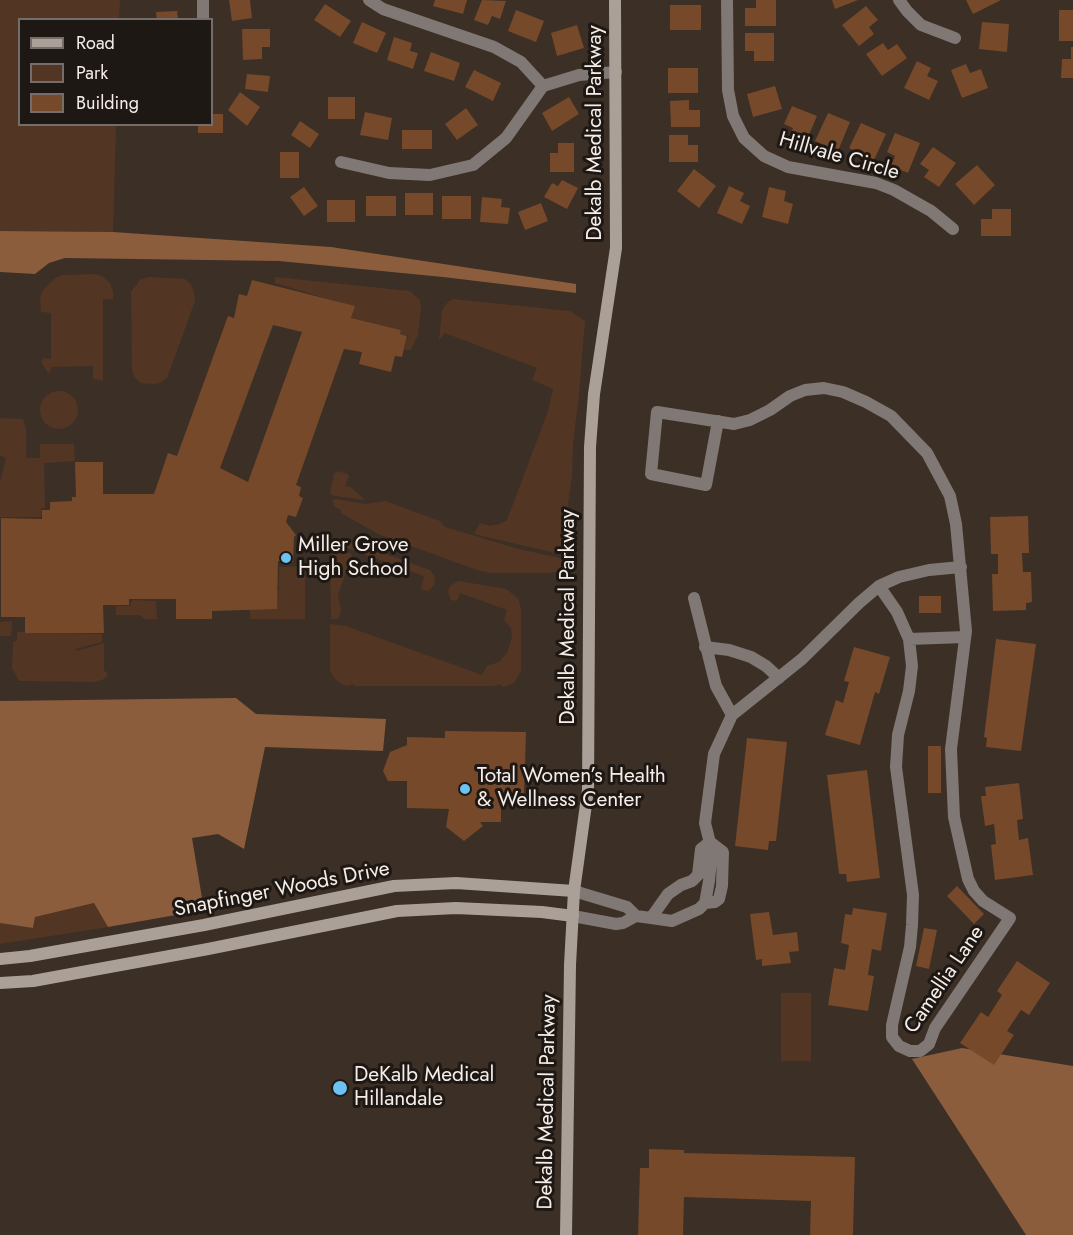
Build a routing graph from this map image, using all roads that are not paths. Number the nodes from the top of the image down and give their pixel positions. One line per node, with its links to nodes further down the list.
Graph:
1 (203, 0): 6 (street)
2 (369, 0): 9 (street)
3 (615, 0): 8 (main road, Dekalb Medical Parkway)
4 (727, 0): 11 (street, Hillvale Circle)
5 (900, 0): 7 (street)
6 (203, 18)
7 (955, 38)
8 (616, 72): 9 (street); 22 (main road, Dekalb Medical Parkway)
9 (543, 86): 10 (street)
10 (341, 162)
11 (953, 229)
12 (718, 421): 12 (street, Camellia Lane); 13 (street, Camellia Lane)
13 (961, 567): 14 (street); 16 (street, Camellia Lane)
14 (879, 586): 17 (street, Camellia Lane); 19 (street)
15 (694, 598): 18 (street)
16 (965, 637): 17 (street); 17 (street, Camellia Lane)
17 (909, 639)
18 (705, 647): 19 (street); 20 (street)
19 (779, 678): 20 (street)
20 (732, 715): 21 (street)
21 (710, 877): 25 (street); 25 (street)
22 (574, 891): 23 (main road, Dekalb Medical Parkway); 24 (street); 26 (main road, Snapfinger Woods Drive)
23 (573, 916): 24 (street); 27 (main road, Snapfinger Woods Drive); 28 (main road, Dekalb Medical Parkway)
24 (636, 916): 25 (street)
25 (651, 918)
26 (0, 959)
27 (0, 983)
28 (566, 1235)

